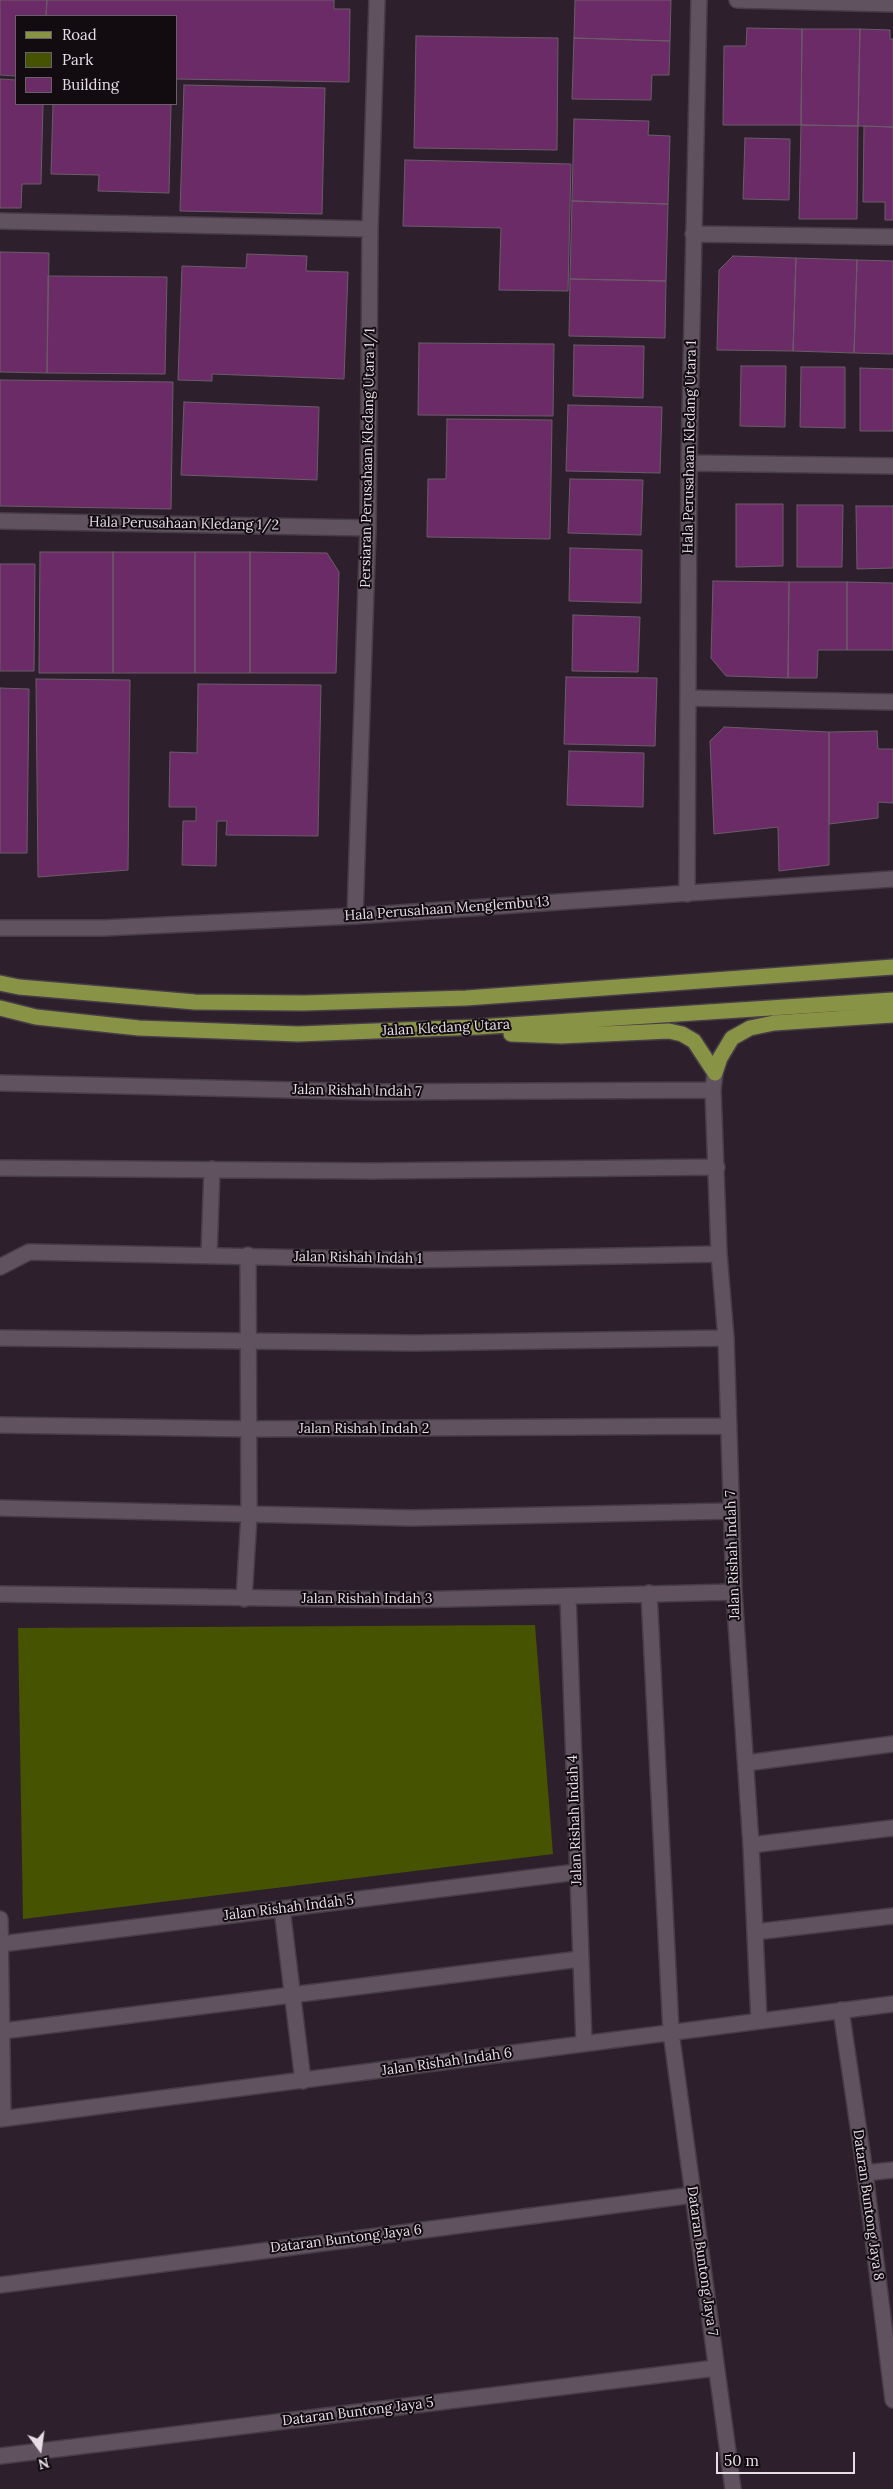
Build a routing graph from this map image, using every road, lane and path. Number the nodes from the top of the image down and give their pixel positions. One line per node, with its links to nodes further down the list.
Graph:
1 (377, 0): 6 (street, Persiaran Perusahaan Kledang Utara 1/1)
2 (698, 0): 7 (street, Hala Perusahaan Kledang Utara 1)
3 (737, 0): 4 (street)
4 (893, 4)
5 (0, 221): 6 (street)
6 (370, 229): 12 (street, Persiaran Perusahaan Kledang Utara 1/1)
7 (693, 234): 8 (street); 9 (street, Hala Perusahaan Kledang Utara 1)
8 (893, 237)
9 (689, 463): 10 (street); 13 (street, Hala Perusahaan Kledang Utara 1)
10 (893, 466)
11 (0, 521): 12 (street, Hala Perusahaan Kledang 1/2)
12 (368, 528): 17 (street, Persiaran Perusahaan Kledang Utara 1/1)
13 (688, 698): 14 (street); 16 (street, Hala Perusahaan Kledang Utara 1)
14 (893, 702)
15 (893, 879): 16 (street, Hala Perusahaan Menglembu 13)
16 (687, 894): 17 (street, Hala Perusahaan Menglembu 13)
17 (355, 916): 18 (street, Hala Perusahaan Menglembu 13)
18 (0, 928)
19 (893, 967): 20 (main road)
20 (0, 983)
21 (893, 1000): 26 (main road, Jalan Kledang Utara)
22 (0, 1008): 24 (main road, Jalan Kledang Utara)
23 (0, 1015): 24 (main road)
24 (36, 1016): 26 (main road, Jalan Kledang Utara)
25 (893, 1016): 27 (main road)
26 (478, 1027): 27 (main road)
27 (715, 1074): 29 (street, Jalan Rishah Indah 7)
28 (0, 1083): 29 (street, Jalan Rishah Indah 7)
29 (713, 1090): 30 (street, Jalan Rishah Indah 7)
30 (717, 1167): 32 (street); 34 (street, Jalan Rishah Indah 7)
31 (0, 1168): 32 (street)
32 (212, 1169): 33 (street)
33 (209, 1254): 35 (street, Jalan Rishah Indah 1); 36 (street, Jalan Rishah Indah 1)
34 (720, 1254): 35 (street, Jalan Rishah Indah 1); 38 (street, Jalan Rishah Indah 7)
35 (248, 1255): 39 (street)
36 (0, 1267)
37 (0, 1338): 39 (street)
38 (726, 1338): 39 (street); 41 (street, Jalan Rishah Indah 7)
39 (248, 1341): 42 (street)
40 (0, 1425): 42 (street, Jalan Rishah Indah 2)
41 (729, 1426): 42 (street, Jalan Rishah Indah 2); 44 (street, Jalan Rishah Indah 7)
42 (250, 1429): 45 (street)
43 (0, 1508): 45 (street)
44 (732, 1511): 45 (street); 46 (street, Jalan Rishah Indah 7)
45 (249, 1515): 50 (street)
46 (734, 1592): 47 (street, Jalan Rishah Indah 3); 52 (street, Jalan Rishah Indah 7)
47 (649, 1593): 49 (street, Jalan Rishah Indah 3); 67 (street, Dataran Buntong Jaya 7)
48 (0, 1594): 50 (street, Jalan Rishah Indah 3)
49 (568, 1596): 50 (street, Jalan Rishah Indah 3); 55 (street, Jalan Rishah Indah 4)
50 (244, 1599)
51 (893, 1744): 52 (street)
52 (746, 1763): 54 (street, Jalan Rishah Indah 7)
53 (893, 1828): 54 (street)
54 (751, 1844): 59 (street, Jalan Rishah Indah 7)
55 (577, 1872): 56 (street, Jalan Rishah Indah 5); 61 (street, Jalan Rishah Indah 4)
56 (282, 1909): 60 (street, Jalan Rishah Indah 5); 62 (street)
57 (893, 1916): 59 (street)
58 (0, 1919): 60 (street)
59 (755, 1932): 65 (street, Jalan Rishah Indah 7)
60 (1, 1944): 66 (street)
61 (580, 1959): 62 (street); 68 (street, Jalan Rishah Indah 4)
62 (294, 1994): 66 (street); 69 (street)
63 (893, 2004): 64 (street, Jalan Rishah Indah 6)
64 (840, 2010): 65 (street, Jalan Rishah Indah 6); 72 (street, Dataran Buntong Jaya 8)
65 (758, 2021): 67 (street, Jalan Rishah Indah 6)
66 (3, 2031): 70 (street)
67 (671, 2032): 68 (street, Jalan Rishah Indah 6); 73 (street, Dataran Buntong Jaya 7)
68 (584, 2043): 69 (street, Jalan Rishah Indah 6)
69 (303, 2081): 70 (street, Jalan Rishah Indah 6)
70 (2, 2118)
71 (893, 2170): 72 (street)
72 (865, 2173): 75 (street, Dataran Buntong Jaya 8)
73 (693, 2195): 74 (street, Dataran Buntong Jaya 6); 76 (street, Dataran Buntong Jaya 7)
74 (0, 2285)
75 (890, 2344): 77 (street, Dataran Buntong Jaya 8)
76 (716, 2368): 78 (street, Dataran Buntong Jaya 5); 79 (street, Dataran Buntong Jaya 7)
77 (893, 2400)
78 (0, 2456)
79 (733, 2489)

